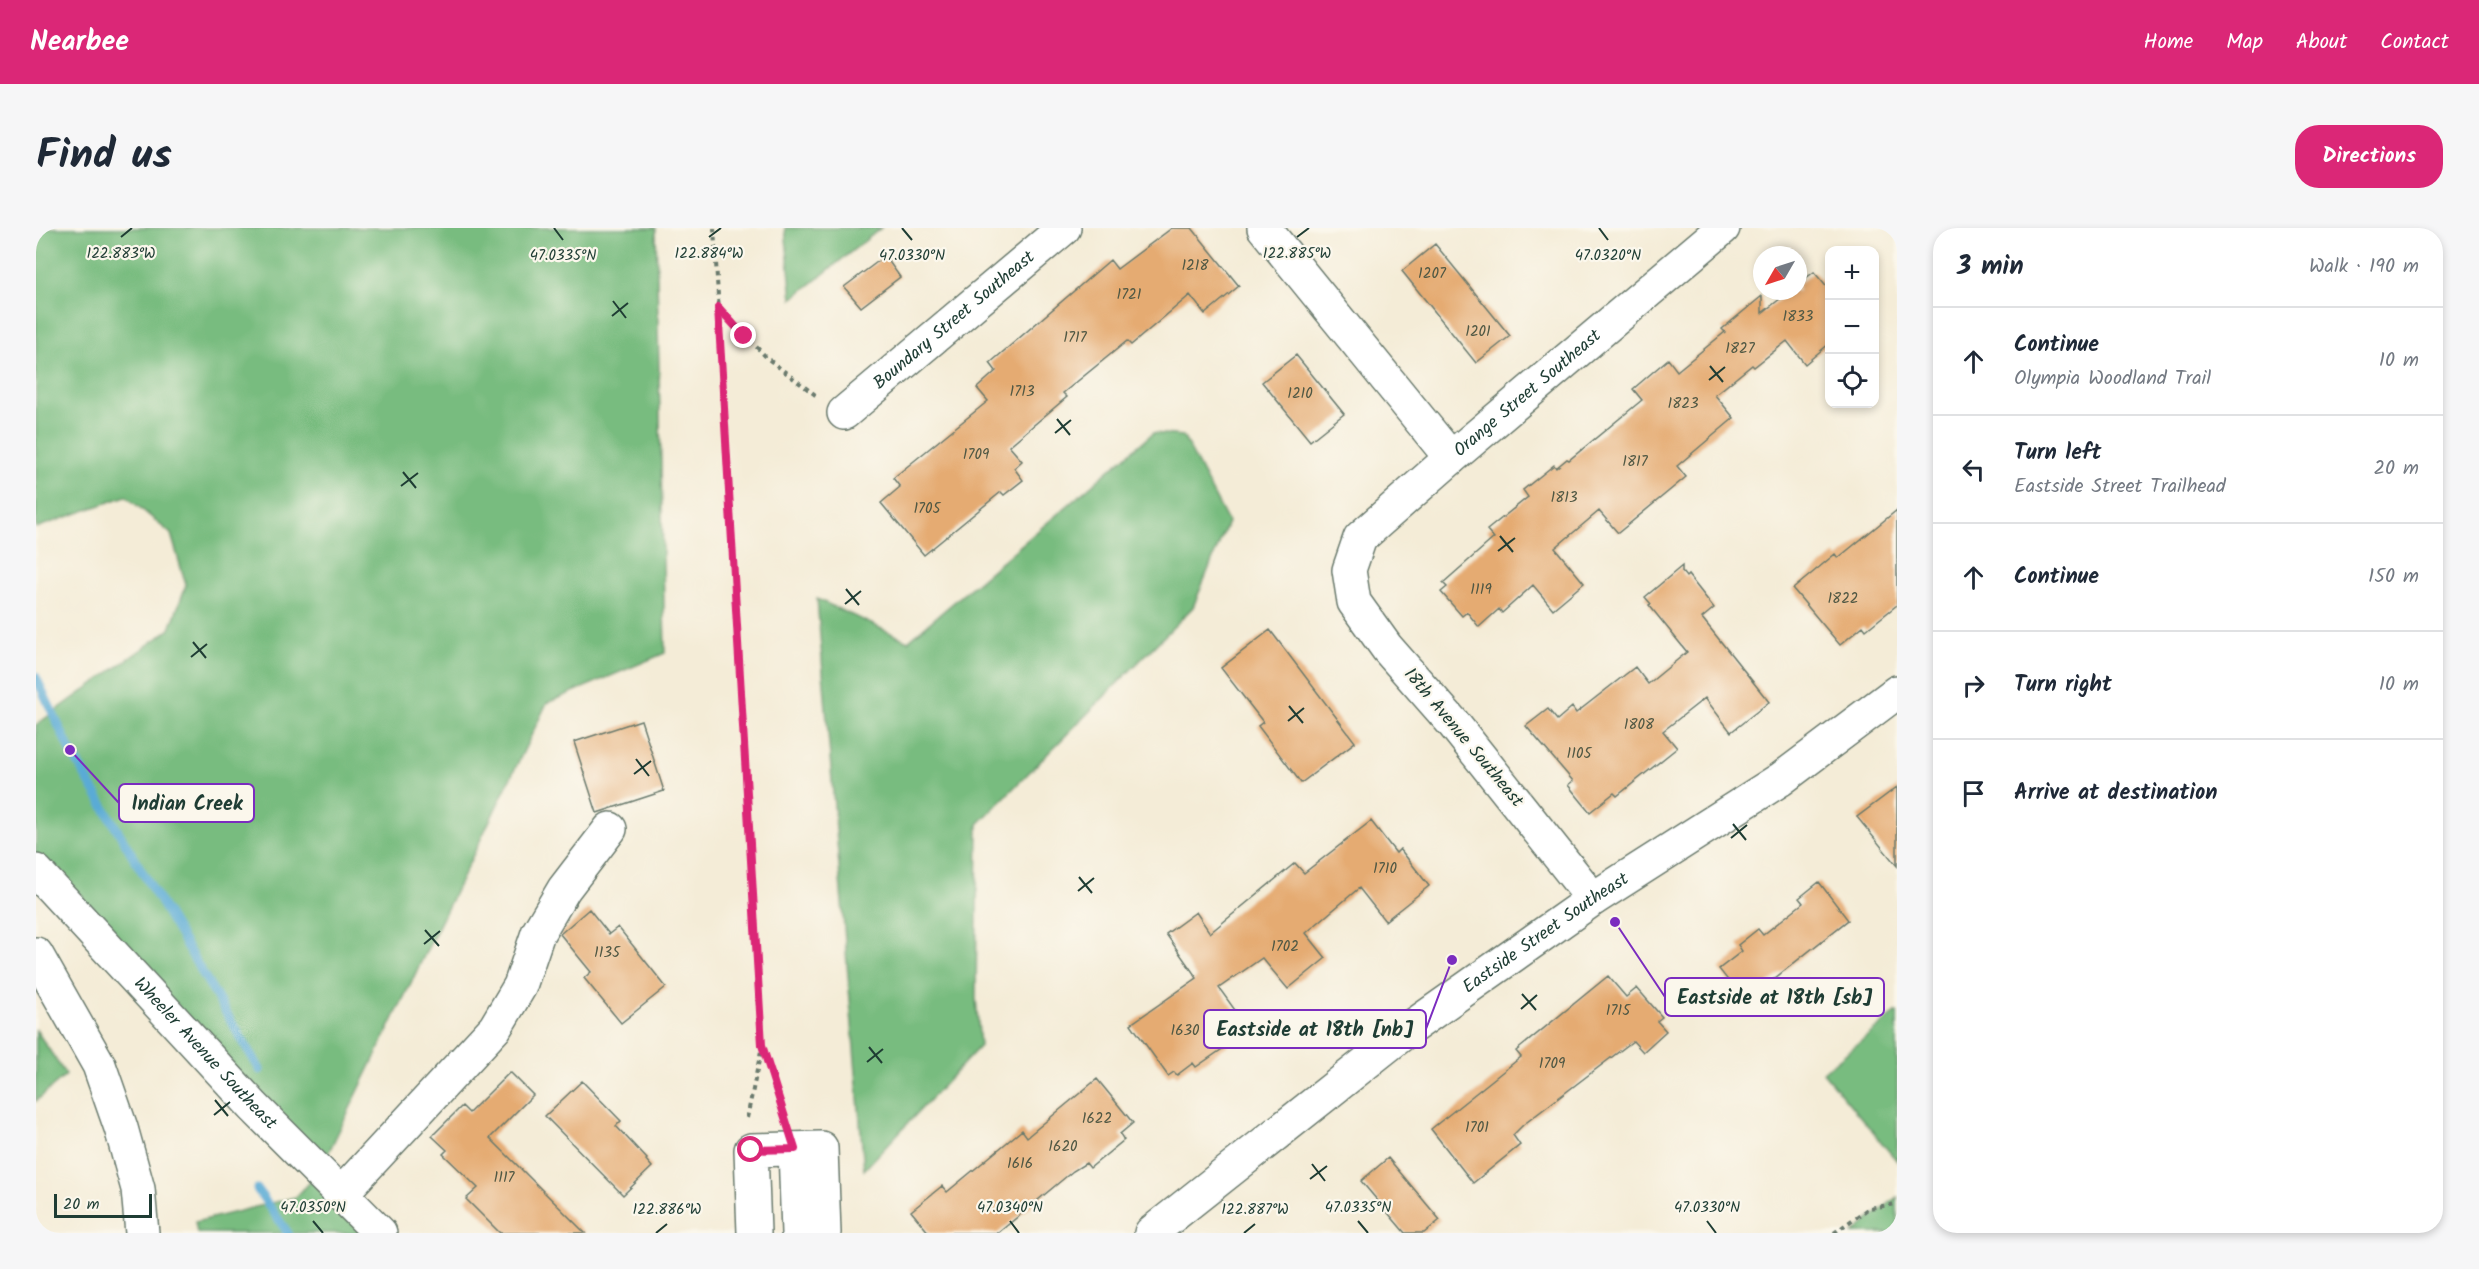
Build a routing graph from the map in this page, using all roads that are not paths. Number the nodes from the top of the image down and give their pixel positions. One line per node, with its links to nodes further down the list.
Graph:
1 (1064, 228): 4 (main road, Boundary Street Southeast)
2 (1264, 228): 5 (main road)
3 (1723, 228): 5 (main road, Orange Street Southeast)
4 (844, 413)
5 (1451, 458): 6 (main road, Orange Street Southeast)
6 (1349, 570): 10 (main road, 18th Avenue Southeast)
7 (1897, 692): 10 (main road, Eastside Street Southeast)
8 (610, 829): 13 (main road)
9 (36, 871): 13 (main road, Wheeler Avenue Southeast)
10 (1593, 899): 19 (main road, Eastside Street Southeast)
11 (36, 954): 14 (main road)
12 (795, 1149): 16 (main road); 17 (main road); 18 (main road)
13 (341, 1194): 15 (main road, Wheeler Avenue Southeast)
14 (142, 1233)
15 (380, 1233)
16 (754, 1233)
17 (798, 1233)
18 (824, 1233)
19 (1151, 1233)

